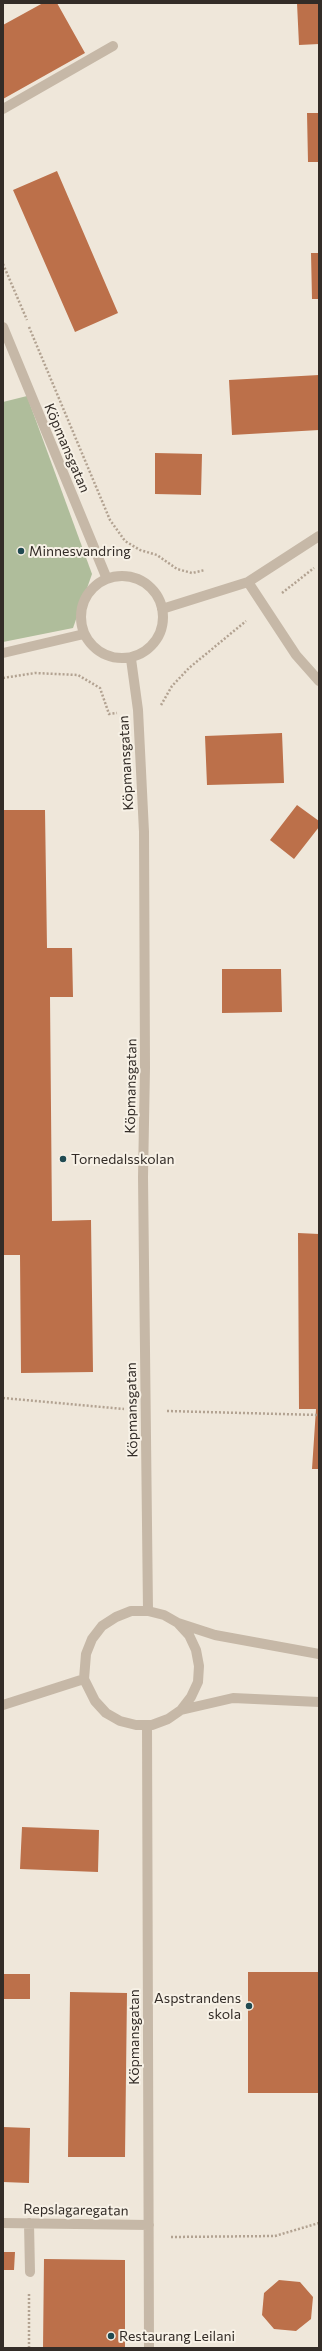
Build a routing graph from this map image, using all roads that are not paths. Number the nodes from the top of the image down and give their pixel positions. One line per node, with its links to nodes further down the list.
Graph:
1 (113, 46): 2 (street)
2 (3, 109)
3 (4, 331): 5 (street, Köpmansgatan)
4 (319, 536): 6 (street)
5 (107, 579): 7 (street); 8 (street)
6 (248, 582): 7 (street); 11 (street)
7 (162, 609): 10 (street)
8 (84, 634): 9 (street); 10 (street)
9 (3, 653)
10 (131, 659): 12 (street, Köpmansgatan)
11 (319, 681)
12 (148, 1611): 13 (street); 15 (street)
13 (178, 1623): 14 (street); 18 (street)
14 (319, 1654)
15 (84, 1679): 17 (street); 19 (street)
16 (319, 1702): 18 (street)
17 (3, 1704)
18 (181, 1710): 19 (street)
19 (147, 1725): 22 (street, Köpmansgatan)
20 (3, 2223): 21 (street, Repslagaregatan)
21 (29, 2223): 22 (street, Repslagaregatan); 23 (street)
22 (149, 2225): 24 (street, Köpmansgatan)
23 (30, 2272)
24 (150, 2348)

